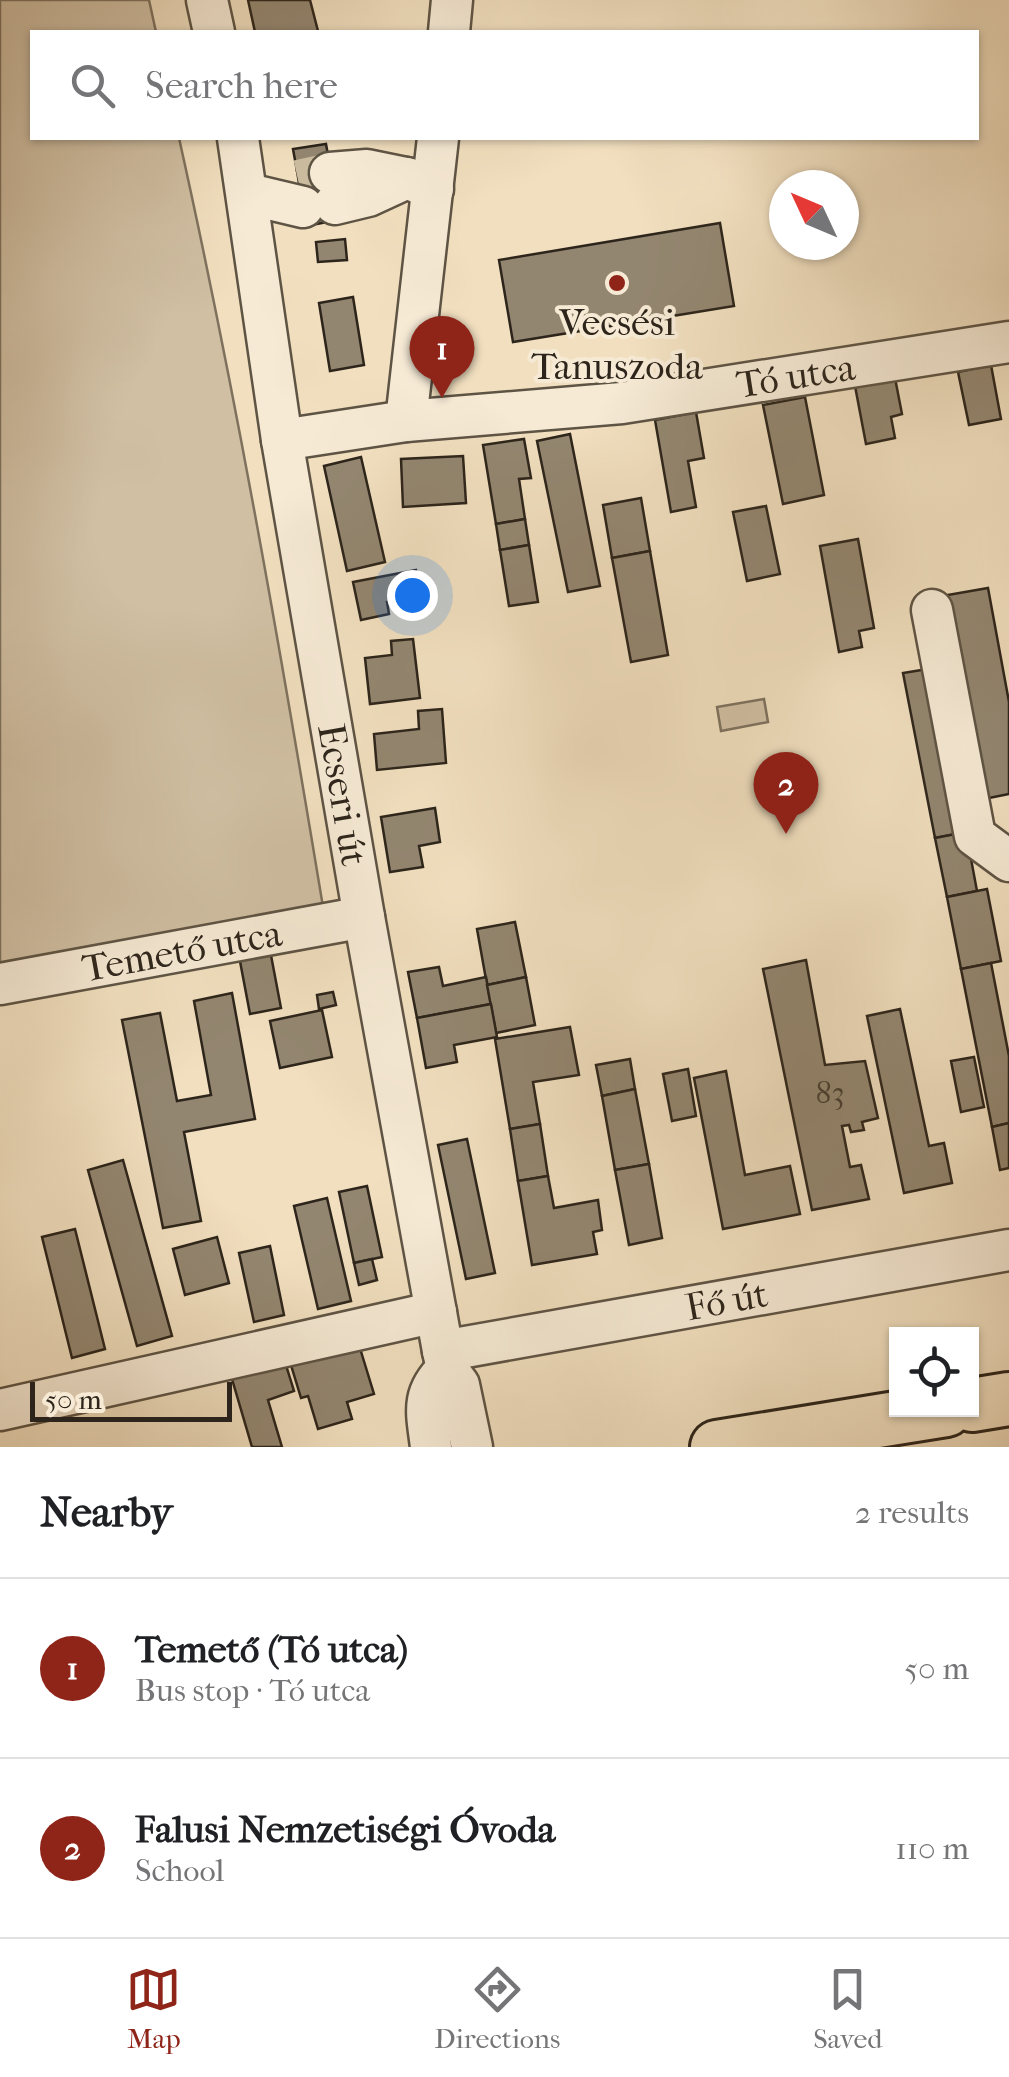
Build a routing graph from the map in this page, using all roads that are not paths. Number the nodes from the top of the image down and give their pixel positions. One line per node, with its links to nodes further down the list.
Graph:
1 (207, 0): 3 (street)
2 (452, 0): 4 (street)
3 (214, 30)
4 (449, 30)
5 (238, 140): 8 (street, Ecseri út)
6 (437, 140): 7 (street)
7 (411, 184): 8 (street); 10 (street)
8 (248, 194): 11 (street, Ecseri út)
9 (1009, 342): 10 (street, Tó utca)
10 (406, 421): 11 (street, Tó utca)
11 (282, 440): 14 (street, Ecseri út)
12 (932, 610): 13 (street)
13 (1009, 862)
14 (364, 918): 15 (street, Temető utca); 17 (street, Ecseri út)
15 (0, 984)
16 (1009, 1250): 17 (street, Fő út)
17 (442, 1344): 20 (street, Fő út); 22 (street); 23 (street, Ecseri út)
18 (1009, 1399): 19 (main road)
19 (979, 1404)
20 (0, 1410)
21 (903, 1417): 24 (main road)
22 (431, 1447)
23 (472, 1447)
24 (717, 1447)

